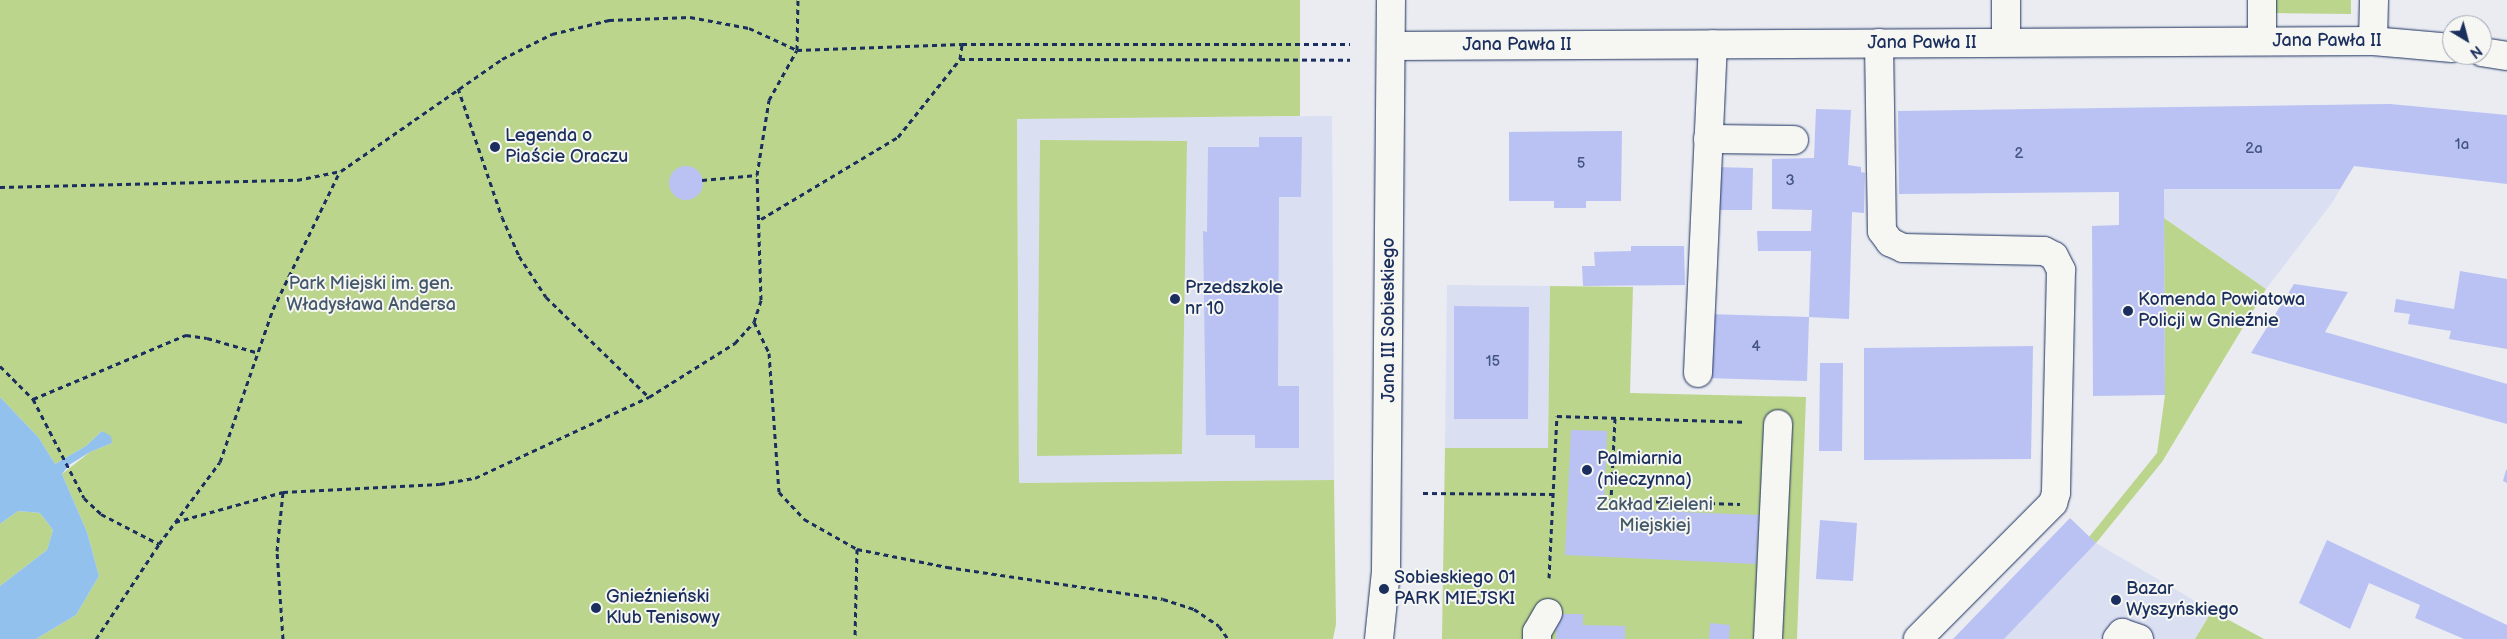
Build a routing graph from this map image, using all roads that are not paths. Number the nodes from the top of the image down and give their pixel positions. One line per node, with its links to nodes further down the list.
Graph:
1 (1391, 0): 10 (street, Jana III Sobieskiego)
2 (2006, 0): 7 (street)
3 (2262, 0): 5 (street)
4 (2374, 0): 6 (street)
5 (2262, 41): 6 (street, Jana Pawła II); 7 (street, Jana Pawła II)
6 (2373, 41): 11 (street, Jana Pawła II)
7 (2006, 42): 9 (street, Jana Pawła II)
8 (1713, 44): 9 (street, Jana Pawła II); 10 (street, Jana Pawła II); 14 (street)
9 (1879, 44): 22 (street)
10 (1391, 46): 19 (street, Jana III Sobieskiego)
11 (2442, 47)
12 (2492, 54): 13 (street)
13 (2507, 56)
14 (1708, 140): 15 (street); 16 (street)
15 (1794, 140)
16 (1698, 373)
17 (1778, 424): 21 (street)
18 (1548, 613): 20 (street)
19 (1379, 639)
20 (1537, 639)
21 (1768, 639)
22 (1918, 639)
23 (2117, 639): 24 (street)
24 (2139, 639)

